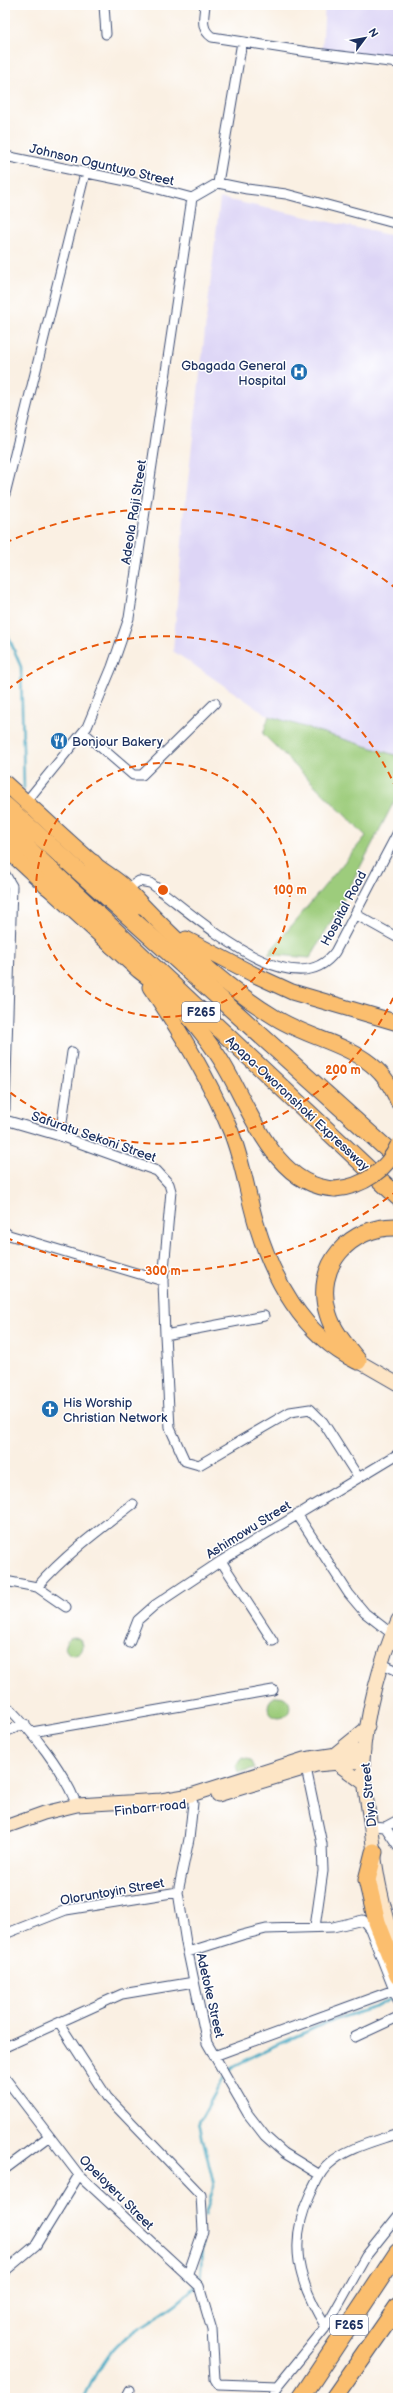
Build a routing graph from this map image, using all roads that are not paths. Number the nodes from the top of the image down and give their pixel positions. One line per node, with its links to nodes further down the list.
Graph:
1 (104, 5): 3 (street)
2 (205, 5): 4 (street)
3 (106, 34)
4 (242, 42): 5 (street); 8 (street)
5 (398, 63)
6 (5, 156): 7 (street, Johnson Oguntuyo Street)
7 (85, 173): 9 (street, Johnson Oguntuyo Street); 11 (street)
8 (218, 182): 9 (street); 10 (street)
9 (192, 198): 13 (street, Adeola Raji Street)
10 (398, 224)
11 (5, 494)
12 (215, 703): 13 (street)
13 (83, 732): 15 (street, Adeola Raji Street)
14 (5, 783): 15 (main road)
15 (26, 802): 20 (main road)
16 (5, 805): 22 (highway, Apapa-Oworonshoki Expressway / F265)
17 (5, 827): 23 (highway, Apapa-Oworonshoki Expressway / F265)
18 (398, 832): 26 (street, Hospital Road)
19 (7, 853): 23 (main road, Apapa-Oworonshoki Expressway)
20 (93, 863): 24 (highway)
21 (5, 874): 35 (street)
22 (84, 878): 24 (highway); 27 (highway, Apapa-Oworonshoki Expressway / F265)
23 (50, 880): 30 (highway, Apapa-Oworonshoki Expressway / F265); 30 (highway)
24 (120, 892): 25 (highway); 26 (street, Hospital Road); 27 (highway)
25 (140, 906): 28 (main road)
26 (355, 914): 29 (street)
27 (132, 920): 39 (highway, Apapa-Oworonshoki Expressway / F265)
28 (164, 926): 32 (main road); 34 (main road)
29 (398, 938)
30 (114, 939): 31 (main road, Apapa-Oworonshoki Expressway); 40 (highway, Apapa-Oworonshoki Expressway / F265)
31 (138, 970): 38 (main road, bridge); 46 (main road)
32 (398, 1023)
33 (72, 1052): 37 (street)
34 (398, 1102)
35 (5, 1109)
36 (5, 1120): 37 (street, Safuratu Sekoni Street)
37 (60, 1136): 43 (street, Safuratu Sekoni Street)
38 (398, 1145)
39 (398, 1159)
40 (398, 1197)
41 (398, 1227): 46 (highway)
42 (5, 1232): 43 (street)
43 (163, 1280): 45 (street, Safuratu Sekoni Street)
44 (264, 1316): 45 (street)
45 (165, 1335): 49 (street, Safuratu Sekoni Street)
46 (358, 1361): 47 (main road)
47 (398, 1384)
48 (398, 1454): 49 (street, Ashimowu Street)
49 (358, 1477): 51 (street, Ashimowu Street)
50 (133, 1504): 54 (street)
51 (297, 1514): 52 (street, Ashimowu Street); 57 (street)
52 (221, 1561): 58 (street); 59 (street, Ashimowu Street)
53 (5, 1581): 54 (street)
54 (37, 1587): 55 (street)
55 (66, 1607)
56 (398, 1620): 57 (main road, Diya Street)
57 (392, 1634): 60 (main road, Diya Street)
58 (273, 1641)
59 (129, 1643)
60 (382, 1664): 61 (street); 65 (main road, Diya Street)
61 (398, 1671)
62 (273, 1690): 67 (street)
63 (5, 1704): 64 (street)
64 (25, 1724): 66 (street); 67 (street)
65 (368, 1727): 68 (main road, Diya Street); 69 (main road)
66 (5, 1732)
67 (32, 1732): 73 (street)
68 (364, 1756): 69 (main road); 71 (main road, Diya Street)
69 (336, 1758): 70 (main road); 71 (main road)
70 (313, 1763): 72 (main road, Finbarr road); 73 (main road, Finbarr road); 83 (street)
71 (365, 1784): 75 (main road, Diya Street)
72 (193, 1803): 78 (main road, Finbarr road); 82 (street, Adetoke Street)
73 (76, 1805): 76 (main road, Finbarr road)
74 (398, 1820): 77 (street)
75 (370, 1826): 77 (street); 80 (main road, Diya Street)
76 (5, 1827)
77 (385, 1827): 79 (street)
78 (5, 1836)
79 (398, 1846)
80 (374, 1852): 81 (highway)
81 (373, 1878): 85 (main road); 88 (highway)
82 (178, 1892): 84 (street, Oloruntoyin Street); 86 (street, Adetoke Street)
83 (315, 1927): 86 (street); 88 (street)
84 (5, 1934)
85 (398, 1948)
86 (188, 1952): 87 (street, Adetoke Street)
87 (194, 1982): 90 (street); 93 (street, Adetoke Street)
88 (396, 1990): 93 (street)
89 (398, 2017): 91 (street)
90 (59, 2022): 92 (street); 103 (street)
91 (355, 2037)
92 (5, 2047)
93 (214, 2056): 99 (street, Adetoke Street)
94 (5, 2078): 96 (street, Opeloyeru Street)
95 (398, 2133): 99 (street)
96 (48, 2137): 97 (street); 98 (street, Opeloyeru Street)
97 (5, 2169)
98 (79, 2175): 102 (street); 103 (street, Opeloyeru Street)
99 (320, 2175): 105 (street)
100 (398, 2216): 105 (street)
101 (397, 2252): 108 (highway, F265)
102 (5, 2271)
103 (190, 2275): 106 (street, Opeloyeru Street)
104 (398, 2306): 109 (highway, F265)
105 (326, 2327): 106 (street)
106 (278, 2386): 107 (street)
107 (272, 2398)
108 (301, 2398)
109 (334, 2398)

